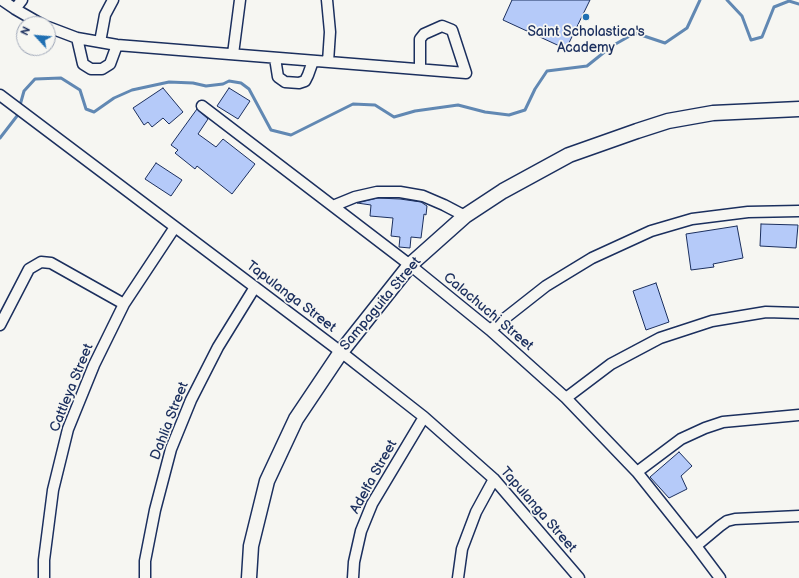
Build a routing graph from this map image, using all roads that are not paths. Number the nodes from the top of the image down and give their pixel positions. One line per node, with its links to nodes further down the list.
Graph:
1 (2, 0): 6 (street)
2 (22, 0): 6 (street)
3 (113, 0): 10 (street)
4 (240, 0): 12 (street)
5 (327, 0): 15 (street)
6 (15, 9): 7 (street)
7 (27, 16)
8 (56, 30): 9 (street)
9 (77, 38): 10 (street); 11 (street)
10 (100, 42): 11 (street)
11 (117, 45): 12 (street)
12 (233, 54): 13 (street)
13 (275, 58): 14 (street); 14 (street)
14 (313, 61): 15 (street)
15 (328, 62): 16 (street)
16 (420, 69): 16 (street)
17 (1, 98): 23 (street, Tapulanga Street)
18 (202, 106): 20 (street, Calachuchi Street)
19 (799, 108): 22 (street, Sampaguita Street)
20 (333, 206): 22 (street); 24 (street, Calachuchi Street)
21 (799, 211): 29 (street)
22 (465, 216): 24 (street, Sampaguita Street)
23 (175, 227): 25 (street, Tapulanga Street); 26 (street, Cattleya Street)
24 (410, 265): 29 (street, Calachuchi Street); 30 (street, Sampaguita Street)
25 (255, 287): 30 (street, Tapulanga Street); 39 (street, Dahlia Street)
26 (124, 304): 28 (street); 38 (street, Cattleya Street)
27 (799, 313): 31 (street)
28 (1, 320)
29 (490, 330): 31 (street, Calachuchi Street)
30 (341, 352): 33 (street, Tapulanga Street); 40 (street, Sampaguita Street)
31 (566, 398): 34 (street, Calachuchi Street)
32 (799, 415): 34 (street)
33 (424, 417): 35 (street, Tapulanga Street); 41 (street, Adelfa Street)
34 (637, 472): 37 (street, Calachuchi Street)
35 (494, 479): 42 (street); 43 (street, Tapulanga Street)
36 (799, 516): 37 (street)
37 (696, 546): 44 (street, Calachuchi Street)
38 (44, 578)
39 (145, 578)
40 (249, 578)
41 (353, 578)
42 (458, 578)
43 (579, 578)
44 (720, 578)

